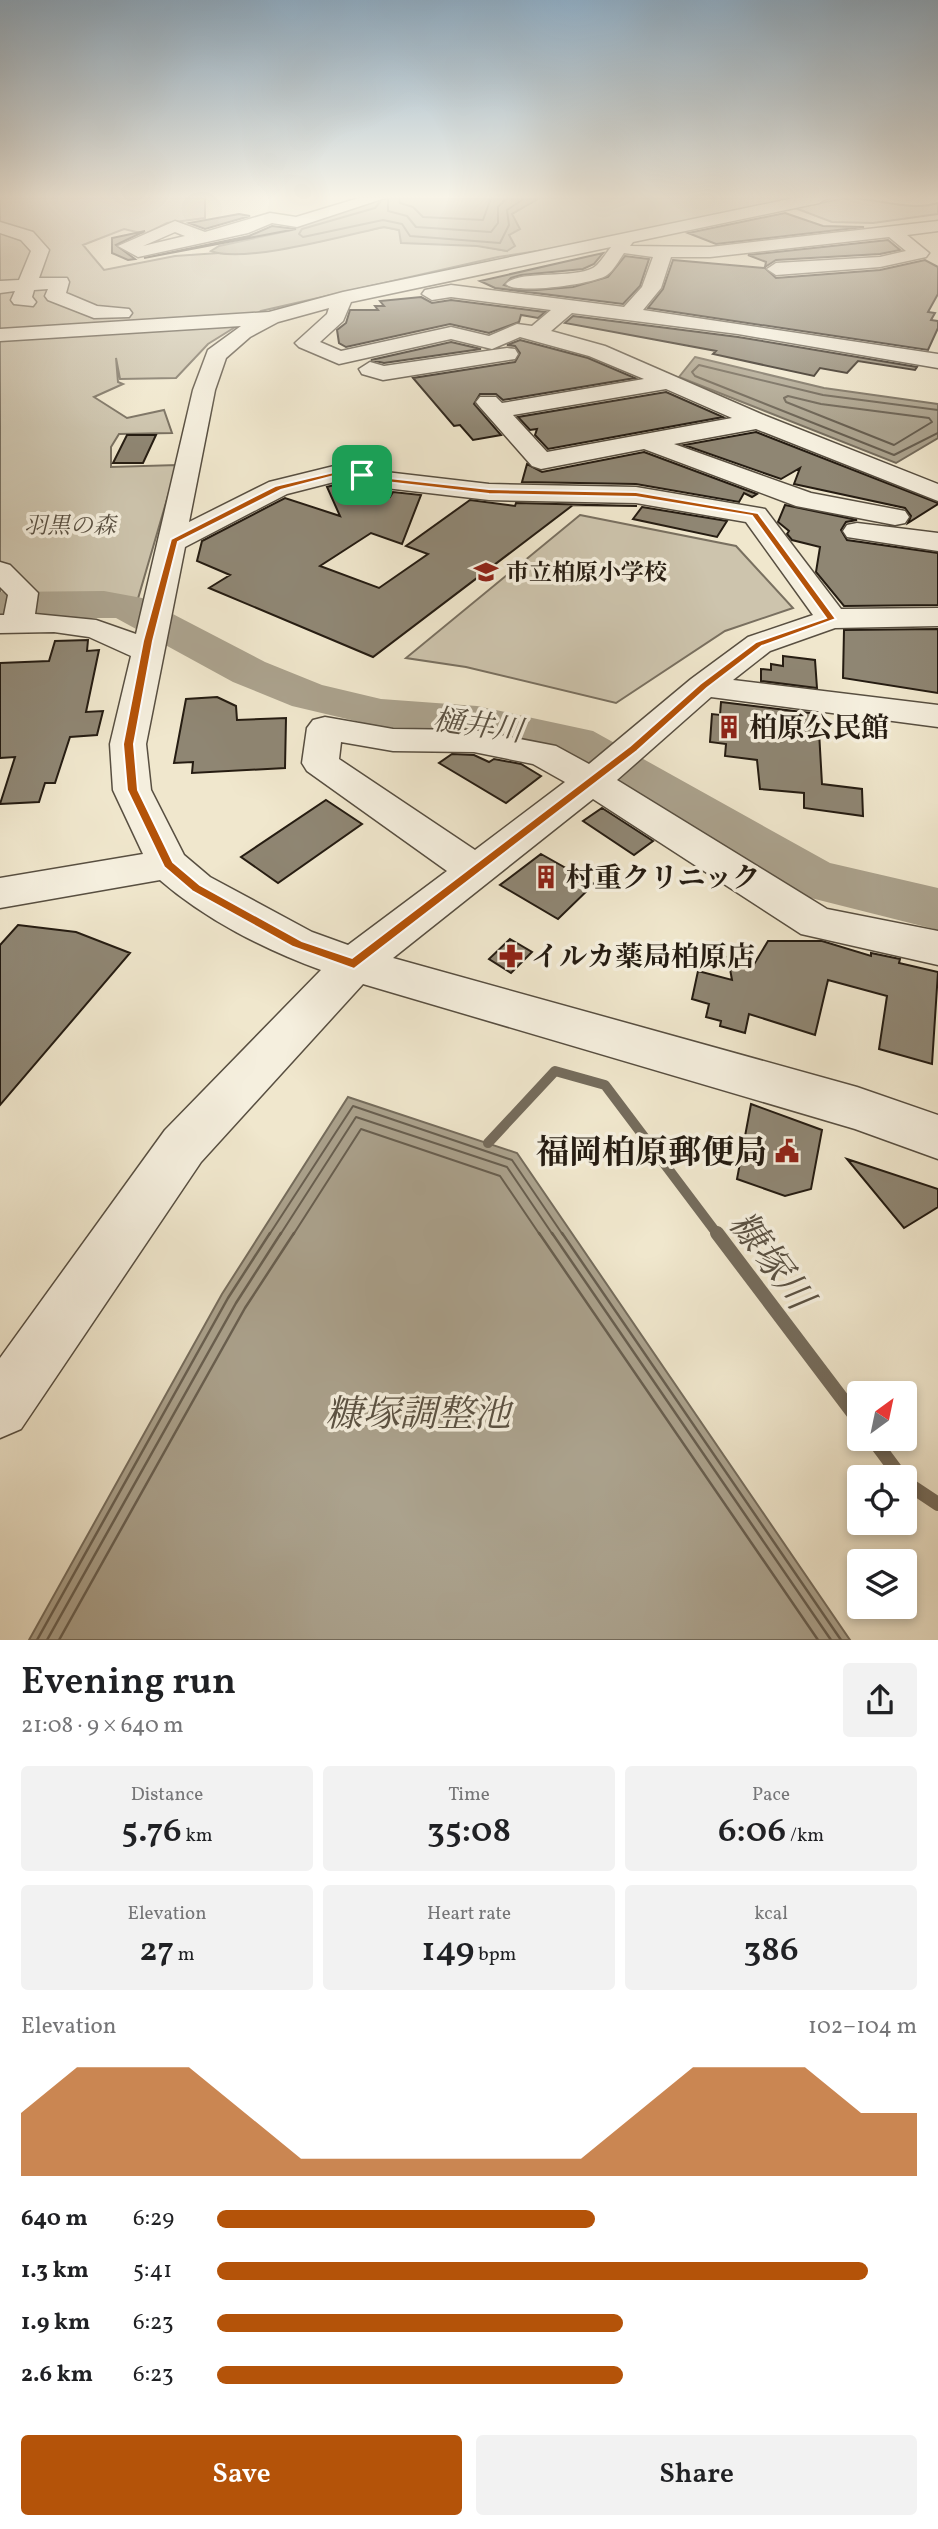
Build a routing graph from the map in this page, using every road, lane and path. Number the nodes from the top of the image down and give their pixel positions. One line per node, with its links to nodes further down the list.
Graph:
1 (656, 274): 11 (street)
2 (461, 275): 5 (street)
3 (589, 275): 5 (street)
4 (29, 276): 6 (street); 10 (street); 12 (street)
5 (400, 286): 7 (street)
6 (0, 287)
7 (375, 291): 8 (street); 9 (street)
8 (343, 298): 13 (street); 19 (street)
9 (567, 307): 11 (street); 16 (street)
10 (194, 309)
11 (629, 314): 20 (street)
12 (62, 318): 14 (street); 15 (street)
13 (271, 318): 15 (street); 27 (street)
14 (0, 324)
15 (88, 329): 17 (street)
16 (536, 333): 18 (street); 21 (street)
17 (0, 335)
18 (492, 342): 19 (street); 19 (street)
19 (338, 358)
20 (938, 361)
21 (669, 382): 22 (street); 23 (street)
22 (758, 421): 23 (street); 24 (street)
23 (647, 442): 26 (street)
24 (938, 493)
25 (755, 514): 27 (street); 28 (street); 32 (street)
26 (895, 517)
27 (174, 541): 33 (street)
28 (938, 542)
29 (0, 570): 30 (street)
30 (16, 614): 33 (street)
31 (938, 617): 32 (street)
32 (832, 619): 34 (street)
33 (151, 635): 37 (street)
34 (703, 686): 35 (street); 36 (street)
35 (938, 716)
36 (596, 778): 38 (street); 38 (street); 40 (street)
37 (169, 864): 39 (street); 41 (street)
38 (475, 870): 41 (street)
39 (9, 901)
40 (938, 948)
41 (354, 964): 42 (street); 43 (street)
42 (938, 1137)
43 (0, 1408)

